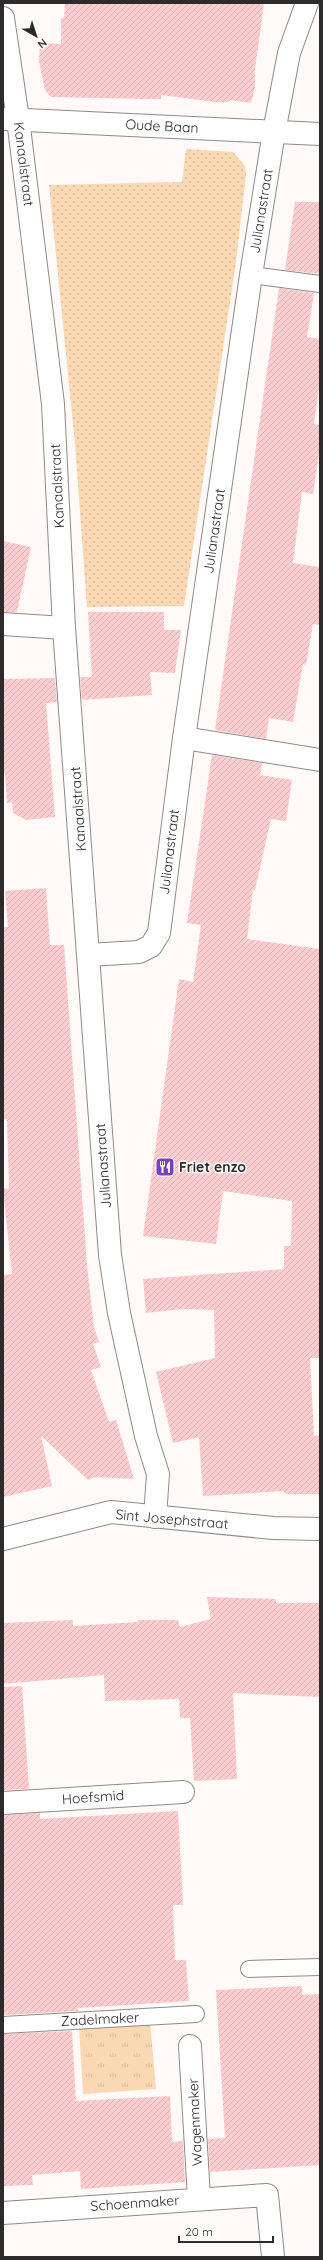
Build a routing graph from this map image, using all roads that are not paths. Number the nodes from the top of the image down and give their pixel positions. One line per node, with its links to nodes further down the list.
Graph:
1 (307, 3): 4 (street, Julianastraat)
2 (3, 18): 3 (street, Kanaalstraat)
3 (11, 119): 4 (street, Oude Baan); 9 (street, Kanaalstraat)
4 (274, 132): 5 (street, Oude Baan); 6 (street, Julianastraat)
5 (320, 134)
6 (251, 275): 7 (lane); 10 (street, Julianastraat)
7 (320, 284)
8 (3, 624): 9 (street)
9 (64, 628): 12 (street, Kanaalstraat)
10 (184, 738): 11 (street); 12 (street, Julianastraat)
11 (320, 760)
12 (88, 955): 13 (street, Julianastraat)
13 (155, 1516): 14 (street, Sint Josephstraat); 15 (street, Sint Josephstraat)
14 (320, 1529)
15 (3, 1540)
16 (184, 1792): 17 (street, Hoefsmid)
17 (3, 1803)
18 (320, 1967): 19 (lane)
19 (249, 1969)
20 (196, 2014): 21 (lane, Zadelmaker)
21 (3, 2025)
22 (190, 2046): 23 (street, Wagenmaker)
23 (199, 2198): 24 (street, Schoenmaker); 25 (street, Schoenmaker)
24 (3, 2213)
25 (273, 2257)

